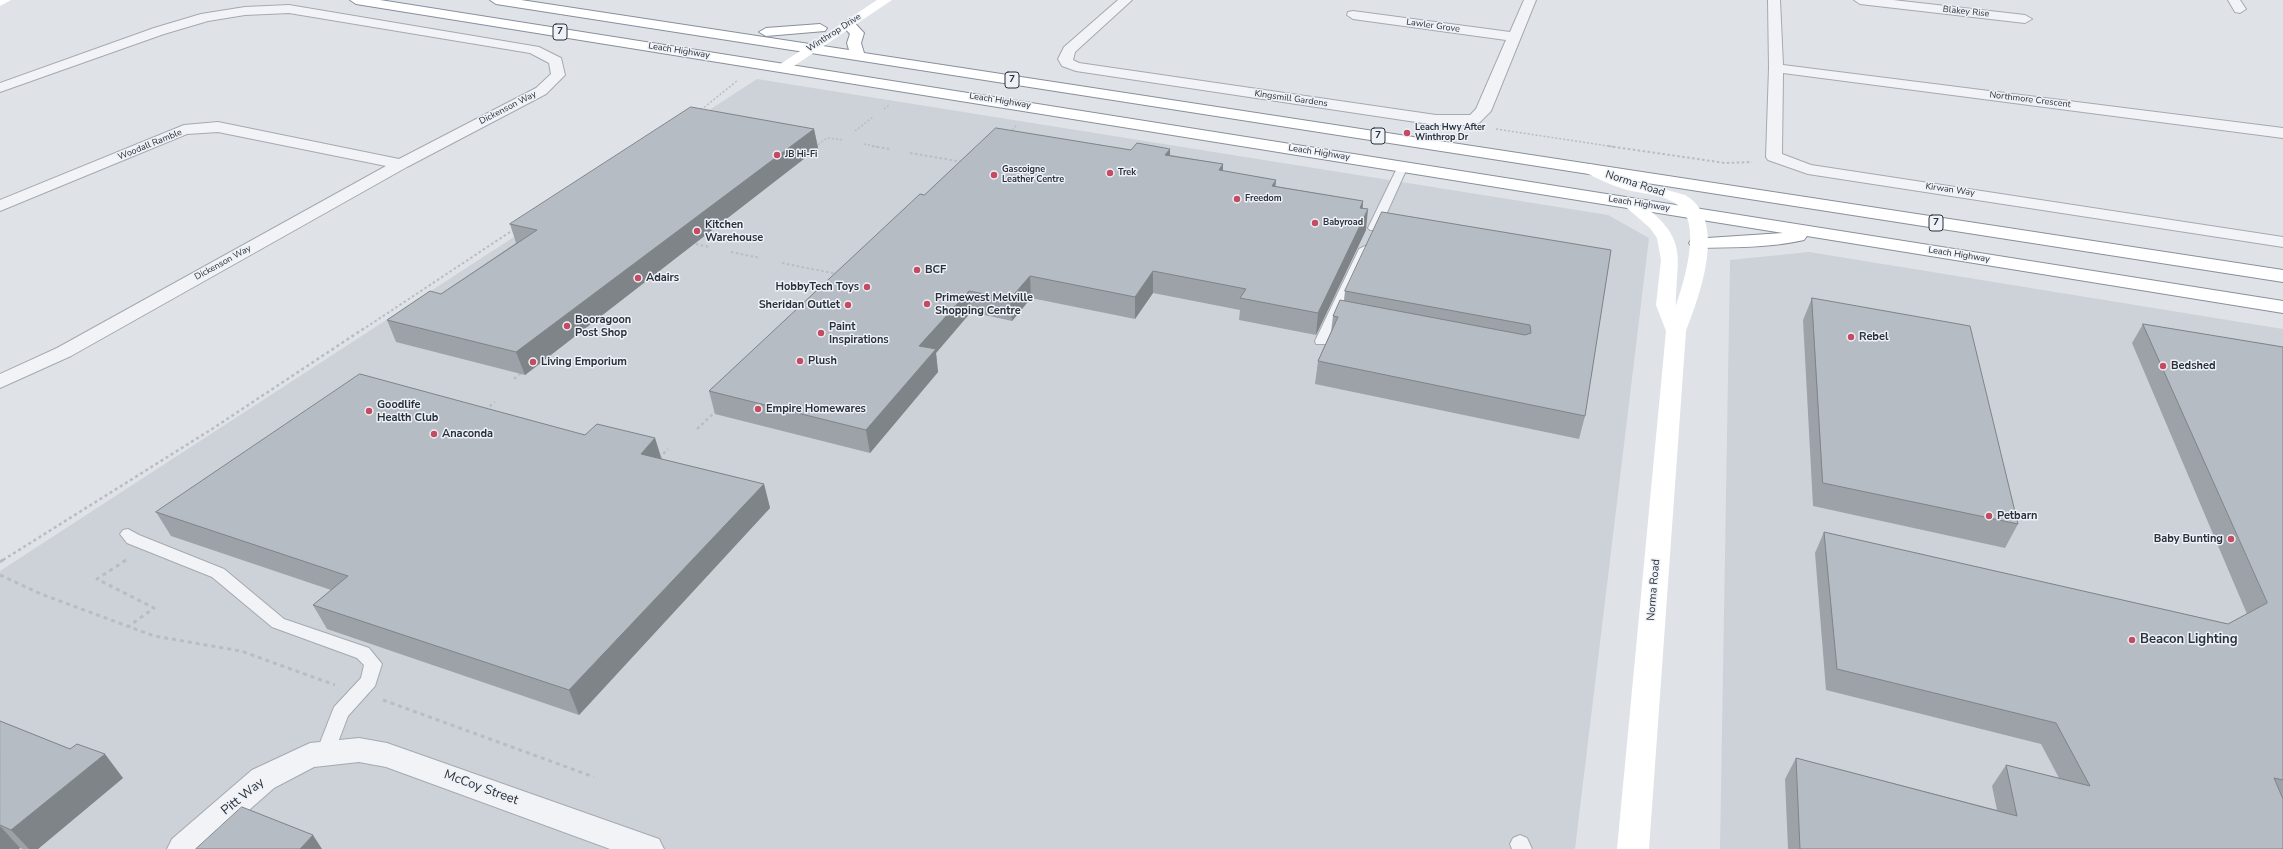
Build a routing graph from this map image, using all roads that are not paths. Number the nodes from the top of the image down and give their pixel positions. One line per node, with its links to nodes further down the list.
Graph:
1 (5, 0): 10 (main road)
2 (356, 0): 20 (main road, Leach Highway / 7)
3 (496, 0): 15 (main road, 7)
4 (868, 0): 14 (main road, Winthrop Drive)
5 (886, 0): 13 (main road, Winthrop Drive)
6 (1126, 0): 16 (street, Kingsmill Gardens)
7 (1530, 0): 16 (street)
8 (1774, 0): 22 (street)
9 (1860, 0): 12 (street, Blakey Rise)
10 (0, 2)
11 (1353, 15): 16 (street, Lawler Grove)
12 (2025, 19)
13 (848, 24): 18 (main road, Winthrop Drive); 19 (main road)
14 (820, 28): 15 (main road); 17 (main road, Winthrop Drive)
15 (733, 36): 17 (main road, 7)
16 (1514, 37)
17 (793, 46): 18 (main road, 7); 20 (main road, Winthrop Drive)
18 (811, 48): 19 (main road, 7); 21 (main road, Winthrop Drive)
19 (858, 56): 27 (main road, 7)
20 (765, 64): 21 (main road, Leach Highway / 7)
21 (783, 67): 26 (main road, Leach Highway / 7)
22 (1776, 68): 24 (street, Northmore Crescent); 32 (street, Kirwan Way)
23 (0, 88): 25 (street, Dickenson Way)
24 (2283, 133)
25 (401, 164): 29 (street, Woodall Ramble); 40 (street, Dickenson Way)
26 (1403, 166): 28 (main road, Leach Highway / 7); 36 (lane)
27 (1590, 169): 30 (main road, Norma Road); 34 (main road, 7)
28 (1629, 202): 30 (main road, Leach Highway / 7); 38 (main road, Norma Road)
29 (0, 206)
30 (1696, 213): 31 (main road, Leach Highway / 7); 33 (main road, Norma Road)
31 (1823, 233): 33 (main road); 35 (main road, Leach Highway / 7)
32 (2283, 242)
33 (1698, 243): 38 (main road, Norma Road)
34 (2283, 276)
35 (2283, 307)
36 (1333, 316): 37 (lane); 39 (lane)
37 (1348, 319)
38 (1676, 332): 45 (main road, Norma Road)
39 (1321, 341)
40 (0, 382)
41 (128, 534): 42 (lane)
42 (318, 754): 43 (street, Pitt Way); 44 (street, McCoy Street)
43 (183, 849)
44 (648, 849)
45 (1633, 849)

